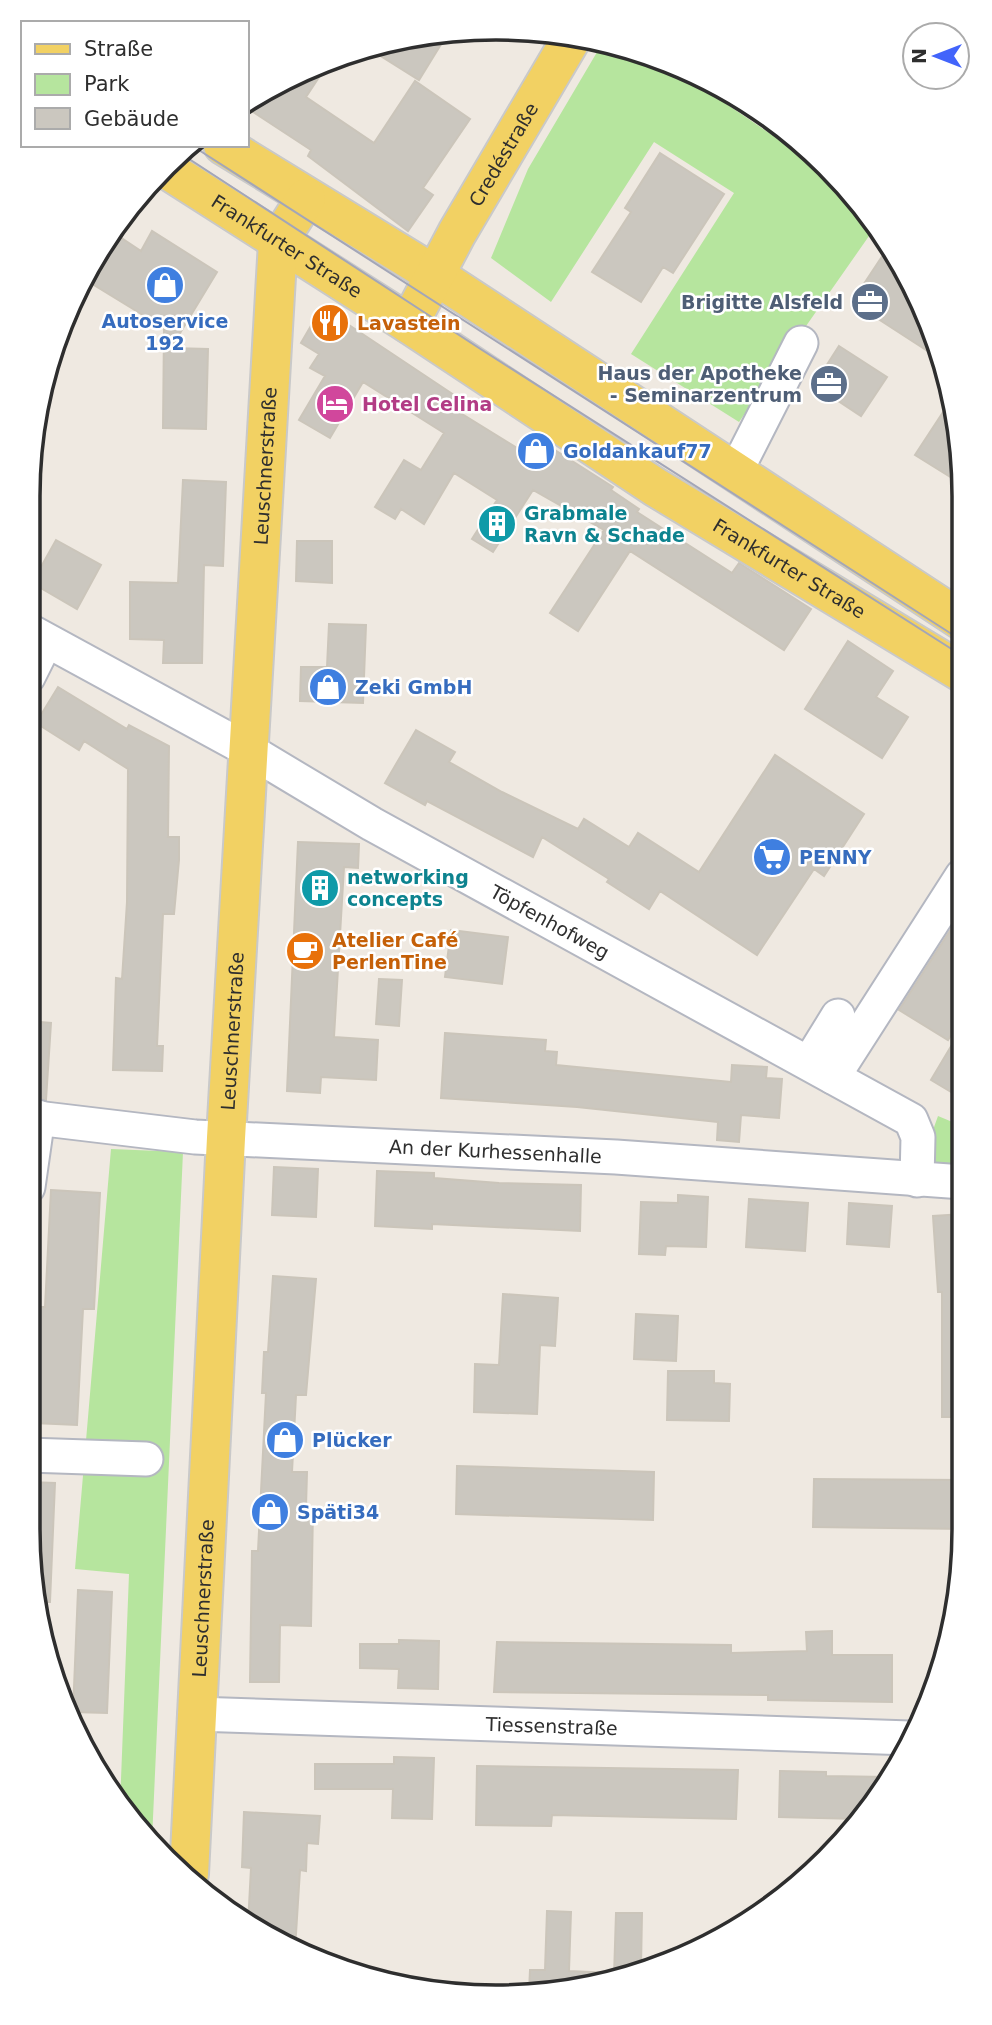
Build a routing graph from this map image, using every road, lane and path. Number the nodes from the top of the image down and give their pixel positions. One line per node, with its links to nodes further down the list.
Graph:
1 (567, 46): 6 (main road, Credéstraße)
2 (226, 147): 4 (main road)
3 (174, 174): 5 (main road, Frankfurter Straße)
4 (306, 198): 5 (main road, Leuschnerstraße); 6 (main road)
5 (278, 242): 7 (main road, Frankfurter Straße); 13 (main road, Leuschnerstraße)
6 (435, 275): 7 (main road); 9 (main road)
7 (409, 324): 12 (main road, Frankfurter Straße)
8 (801, 342): 9 (street)
9 (736, 471): 10 (main road)
10 (952, 614)
11 (40, 638): 13 (street, Töpfenhofweg)
12 (952, 667)
13 (250, 751): 16 (street, Töpfenhofweg); 18 (main road, Leuschnerstraße)
14 (952, 890): 16 (street)
15 (838, 1016): 16 (street)
16 (821, 1070): 19 (street, Töpfenhofweg)
17 (40, 1118): 18 (street, An der Kurhessenhalle)
18 (226, 1138): 19 (street, An der Kurhessenhalle); 23 (main road, Leuschnerstraße)
19 (917, 1180): 20 (street, An der Kurhessenhalle)
20 (952, 1182)
21 (40, 1455): 22 (street)
22 (146, 1459)
23 (195, 1714): 24 (street, Tiessenstraße); 25 (main road, Leuschnerstraße)
24 (901, 1738)
25 (189, 1866)

